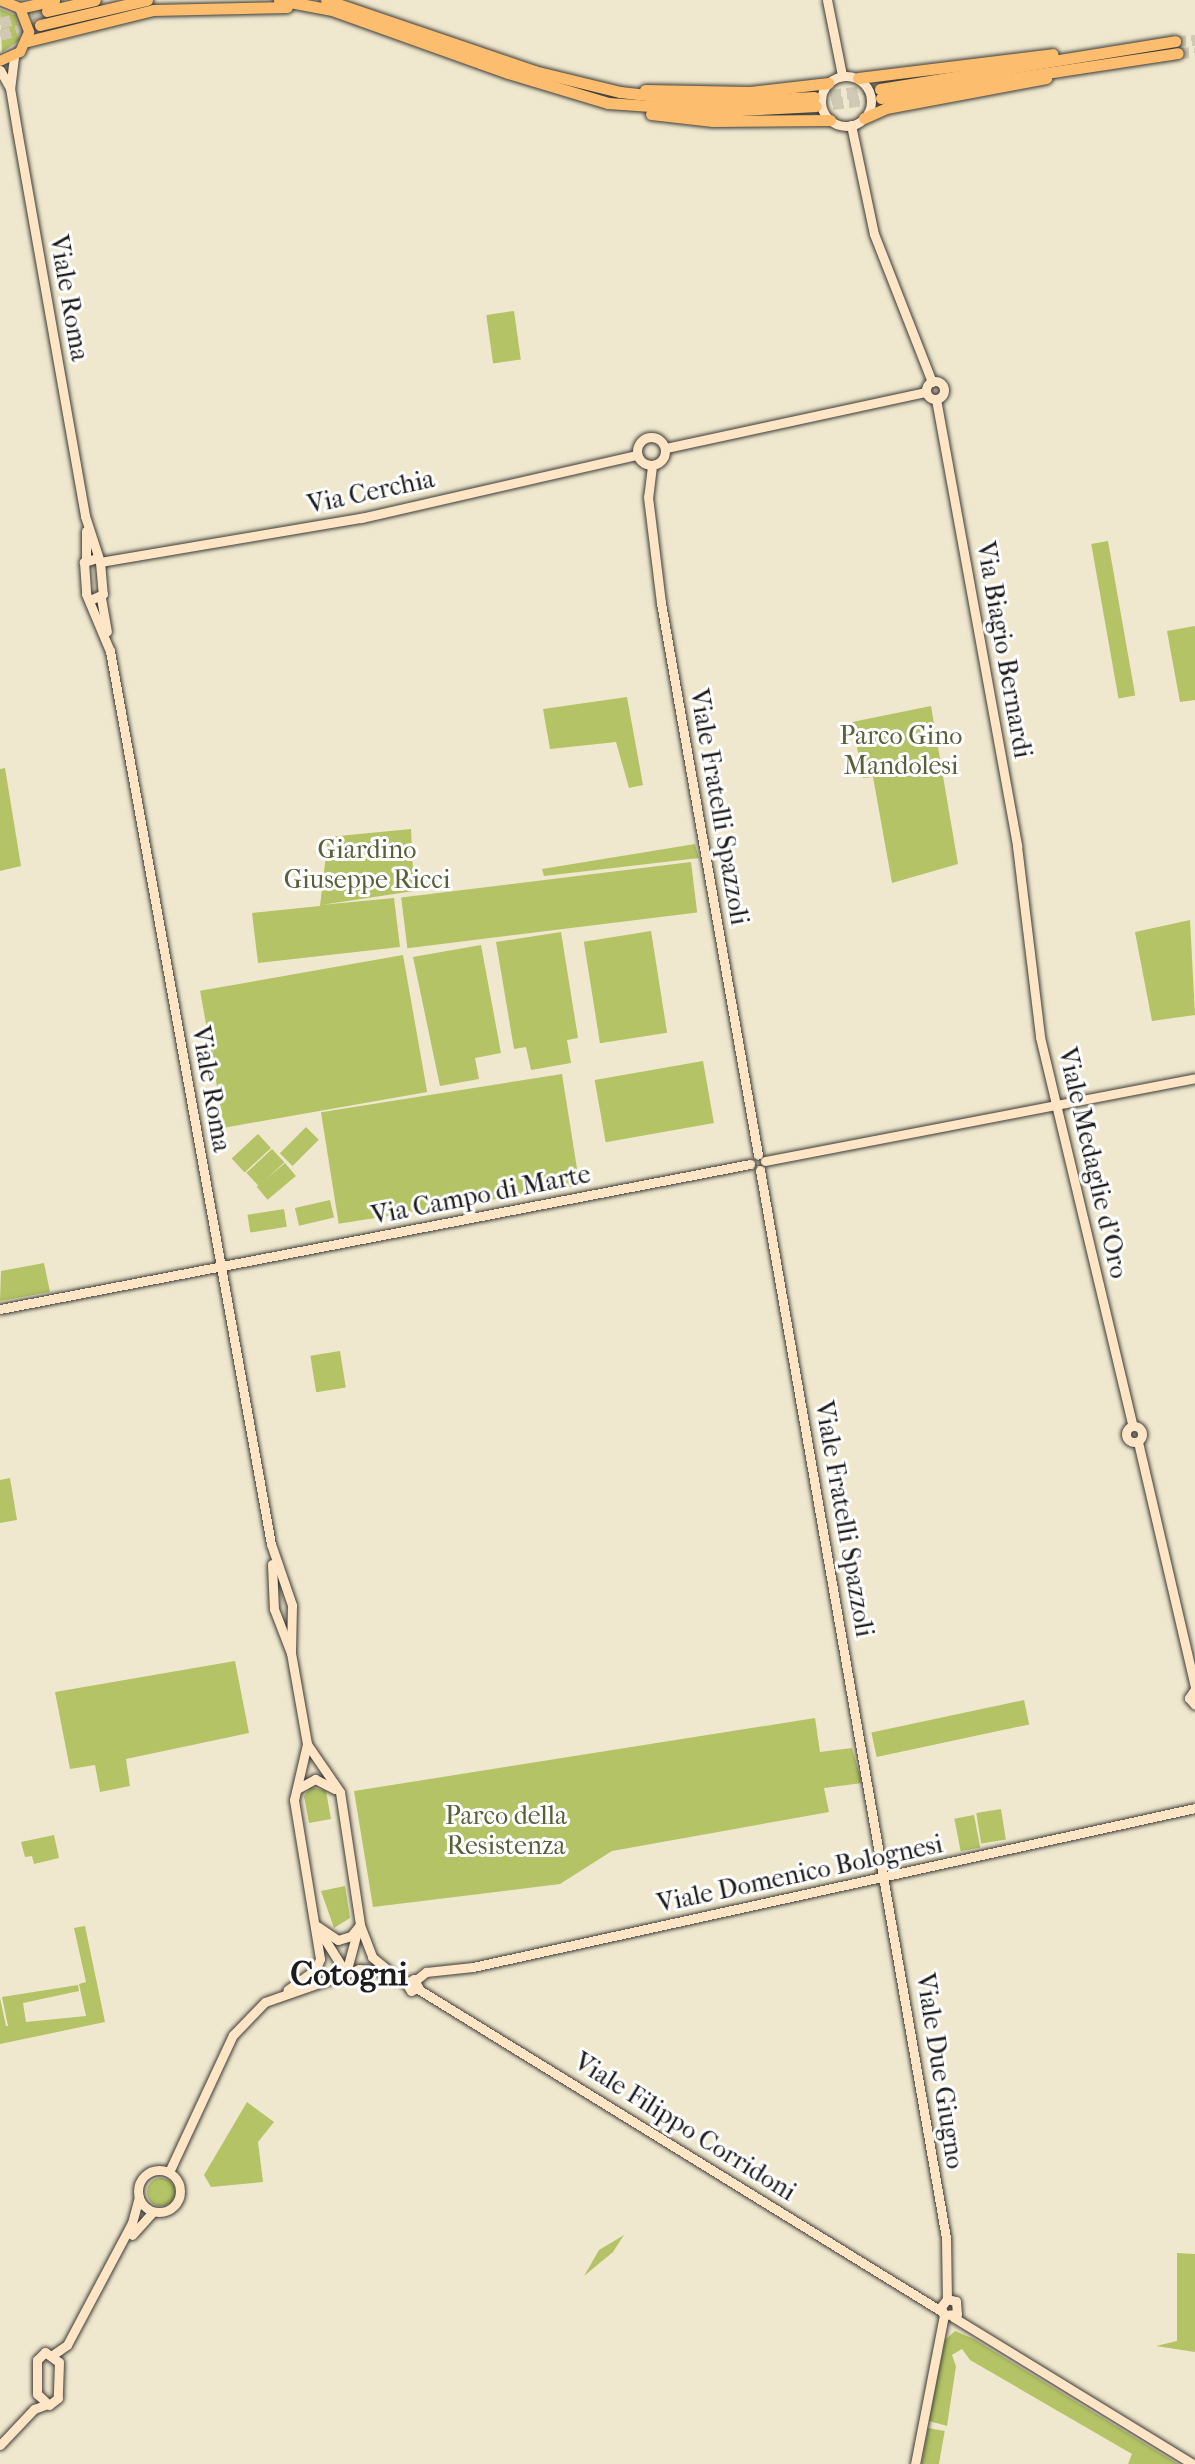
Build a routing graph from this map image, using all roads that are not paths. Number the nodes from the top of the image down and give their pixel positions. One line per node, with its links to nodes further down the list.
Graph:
1 (4, 0): 8 (main road)
2 (54, 0): 8 (highway)
3 (95, 0): 9 (highway)
4 (147, 0): 10 (highway)
5 (279, 0): 7 (highway)
6 (827, 0): 17 (main road)
7 (329, 5): 11 (highway); 20 (highway); 22 (highway)
8 (20, 8): 11 (main road)
9 (47, 11)
10 (40, 25)
11 (28, 41): 13 (main road)
12 (1097, 52): 15 (highway); 15 (highway); 18 (highway)
13 (14, 57): 14 (main road); 21 (main road, Viale Roma)
14 (0, 61)
15 (1088, 65): 23 (highway)
16 (0, 70): 21 (main road, Viale Roma)
17 (842, 75): 18 (main road); 19 (main road)
18 (858, 78): 23 (main road)
19 (828, 83): 20 (highway); 24 (main road)
20 (600, 87): 22 (highway)
21 (10, 88): 32 (main road, Viale Roma)
22 (608, 103): 24 (highway)
23 (864, 118): 25 (main road)
24 (830, 120): 25 (main road)
25 (851, 125): 26 (main road)
26 (932, 382): 27 (main road); 28 (main road, Via Biagio Bernardi)
27 (926, 392): 28 (main road); 29 (main road)
28 (936, 399): 36 (main road, Via Biagio Bernardi)
29 (666, 448): 30 (main road); 31 (main road)
30 (637, 455): 31 (main road); 34 (main road, Via Cerchia)
31 (652, 466): 39 (main road, Viale Fratelli Spazzoli)
32 (85, 516): 33 (main road, Viale Roma); 34 (main road, Viale Roma)
33 (86, 560): 34 (main road, Via Cerchia); 35 (main road, Viale Roma)
34 (103, 561): 35 (main road)
35 (96, 599): 40 (main road, Viale Roma)
36 (1025, 908): 38 (main road, Viale Medaglie d'Oro)
37 (1195, 1078): 38 (main road, Via Campo di Marte)
38 (1056, 1105): 39 (main road, Via Campo di Marte); 44 (main road, Viale Medaglie d'Oro)
39 (758, 1162): 40 (main road, Via Campo di Marte); 50 (main road, Viale Fratelli Spazzoli)
40 (221, 1268): 41 (main road, Via Campo di Marte); 42 (main road, Viale Roma)
41 (0, 1309)
42 (281, 1599): 43 (main road); 43 (main road)
43 (285, 1614): 46 (main road)
44 (1195, 1688): 45 (main road)
45 (1195, 1705)
46 (307, 1744): 47 (main road); 48 (main road)
47 (295, 1792): 48 (main road); 51 (main road)
48 (340, 1792): 52 (main road)
49 (1195, 1808): 50 (main road, Viale Domenico Bolognesi)
50 (884, 1877): 54 (main road, Viale Domenico Bolognesi); 61 (main road, Viale Due Giugno)
51 (319, 1929): 52 (main road); 53 (main road); 55 (main road)
52 (358, 1929): 53 (main road); 54 (main road, Viale Filippo Corridoni)
53 (346, 1973): 54 (main road, Viale Filippo Corridoni); 55 (main road, Viale Filippo Corridoni)
54 (413, 1983): 61 (main road, Viale Filippo Corridoni)
55 (287, 1990): 56 (main road)
56 (177, 2145): 57 (main road); 58 (main road)
57 (155, 2171): 58 (main road); 59 (main road)
58 (169, 2172): 60 (main road)
59 (139, 2197): 60 (main road); 62 (main road)
60 (153, 2212): 62 (main road)
61 (949, 2309): 65 (main road); 66 (main road, Viale Filippo Corridoni)
62 (57, 2358): 63 (main road); 63 (main road)
63 (42, 2401): 64 (main road)
64 (0, 2442)
65 (915, 2464)
66 (1193, 2464)

